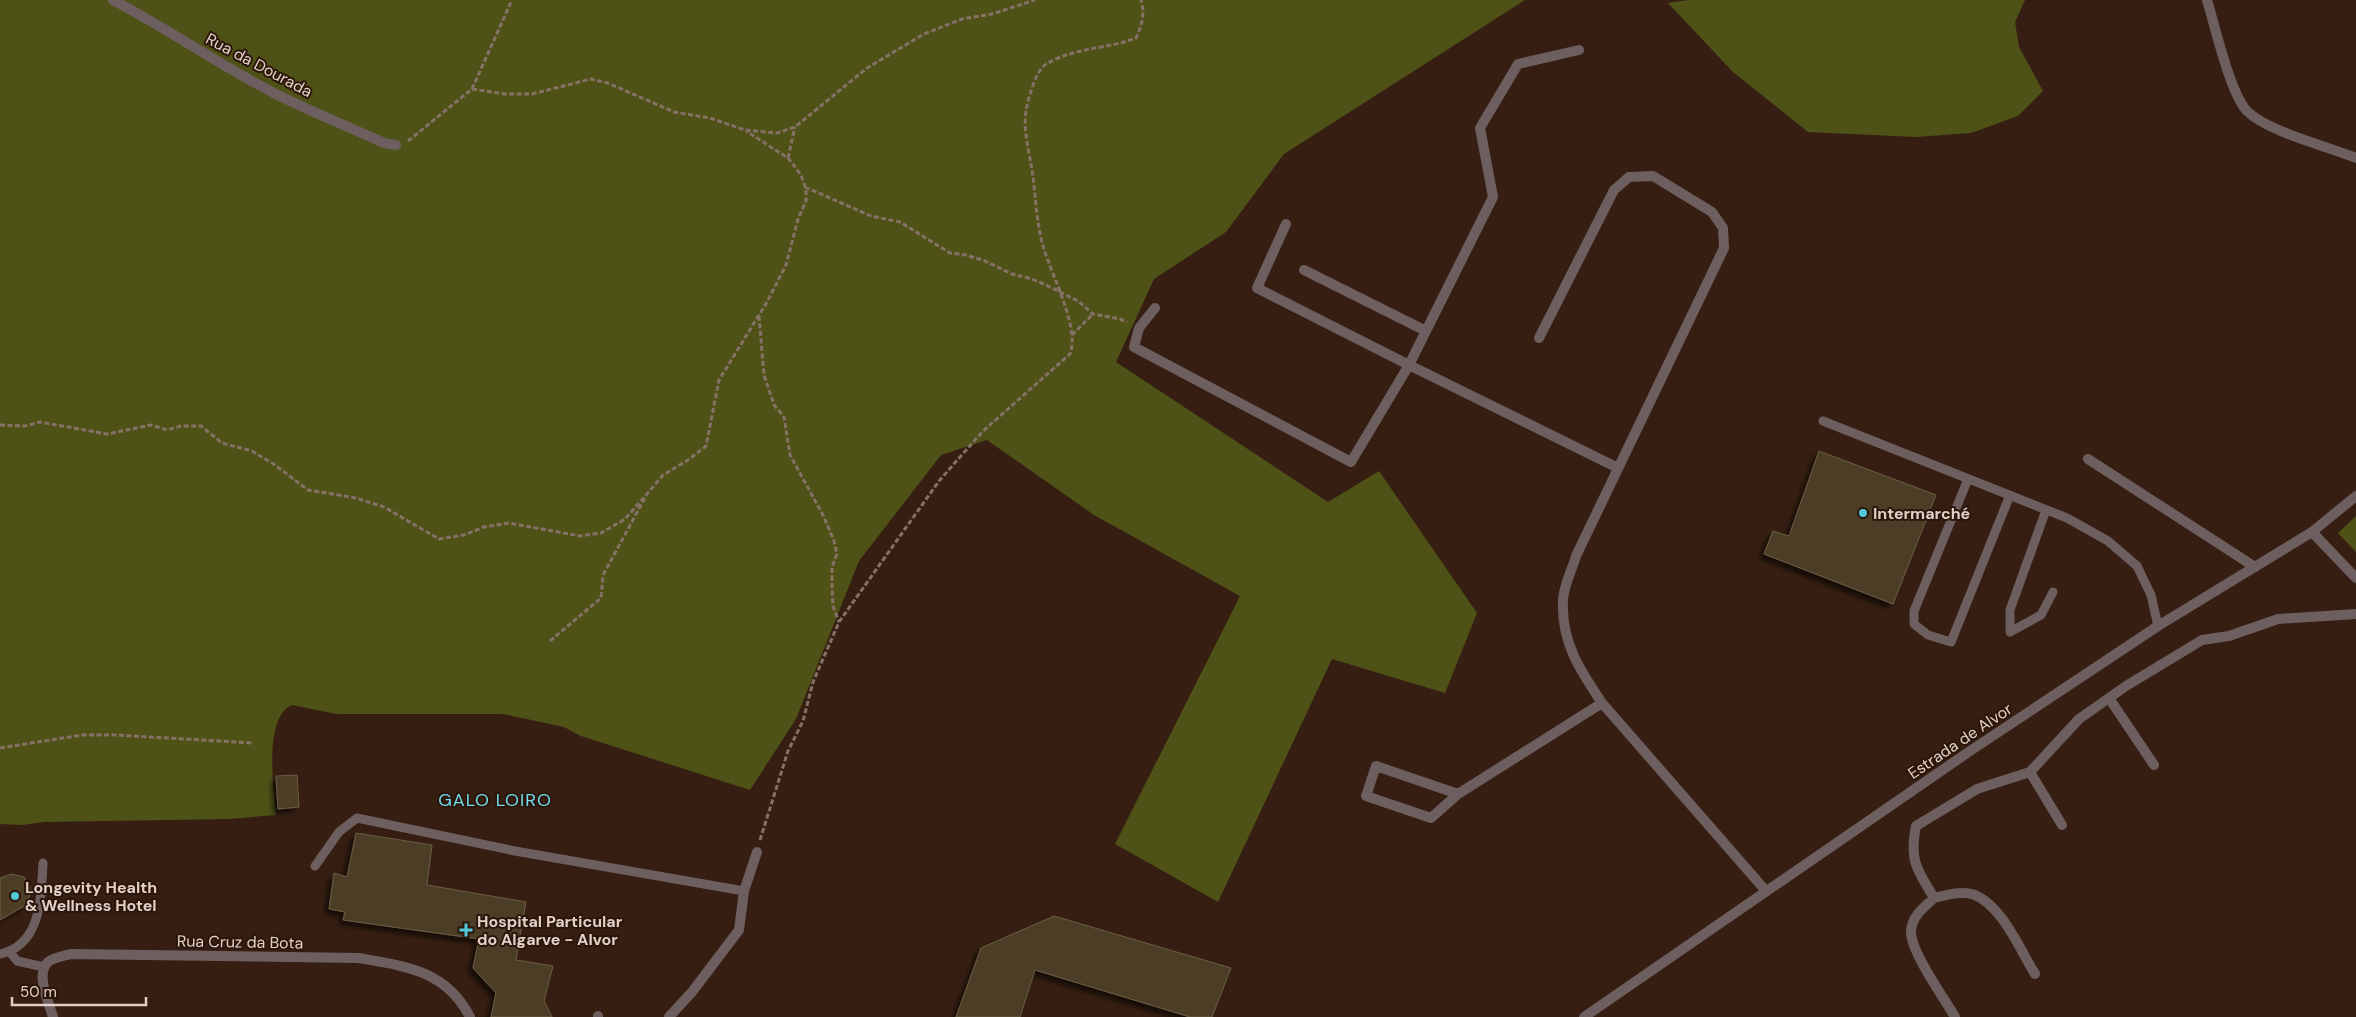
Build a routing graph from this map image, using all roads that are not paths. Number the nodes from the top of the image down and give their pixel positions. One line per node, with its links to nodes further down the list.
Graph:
1 (113, 0): 4 (street, Rua da Dourada)
2 (2208, 0): 5 (street)
3 (1579, 50): 9 (street)
4 (396, 145)
5 (2356, 158)
6 (1286, 224): 11 (street)
7 (1304, 270): 9 (street)
8 (1155, 308): 11 (street)
9 (1426, 331): 11 (street)
10 (1539, 338): 14 (street)
11 (1409, 365): 14 (street)
12 (1822, 421): 15 (lane)
13 (2088, 459): 20 (street)
14 (1618, 468): 26 (street)
15 (1968, 479): 16 (lane); 16 (lane)
16 (2010, 495): 18 (lane)
17 (2356, 496): 19 (street, Estrada de Alvor)
18 (2046, 510): 22 (lane); 24 (lane)
19 (2312, 532): 20 (street, Estrada de Alvor); 21 (street)
20 (2255, 566): 24 (street, Estrada de Alvor)
21 (2356, 578)
22 (2053, 592)
23 (2356, 614): 25 (street)
24 (2158, 626): 35 (street, Estrada de Alvor)
25 (2109, 698): 27 (street); 28 (street)
26 (1602, 703): 29 (street); 35 (street)
27 (2154, 765)
28 (2030, 772): 30 (street); 36 (street)
29 (1458, 794): 29 (street)
30 (2062, 825)
31 (757, 852): 34 (street)
32 (43, 863): 37 (lane)
33 (315, 866): 34 (lane)
34 (744, 891): 43 (street)
35 (1766, 891): 44 (street, Estrada de Alvor)
36 (1934, 898): 40 (street); 45 (street)
37 (10, 952): 38 (lane); 39 (lane)
38 (0, 954)
39 (44, 967): 41 (street); 42 (street, Rua Cruz da Bota)
40 (2035, 974)
41 (53, 1017)
42 (470, 1017)
43 (668, 1017)
44 (1584, 1017)
45 (1955, 1017)

